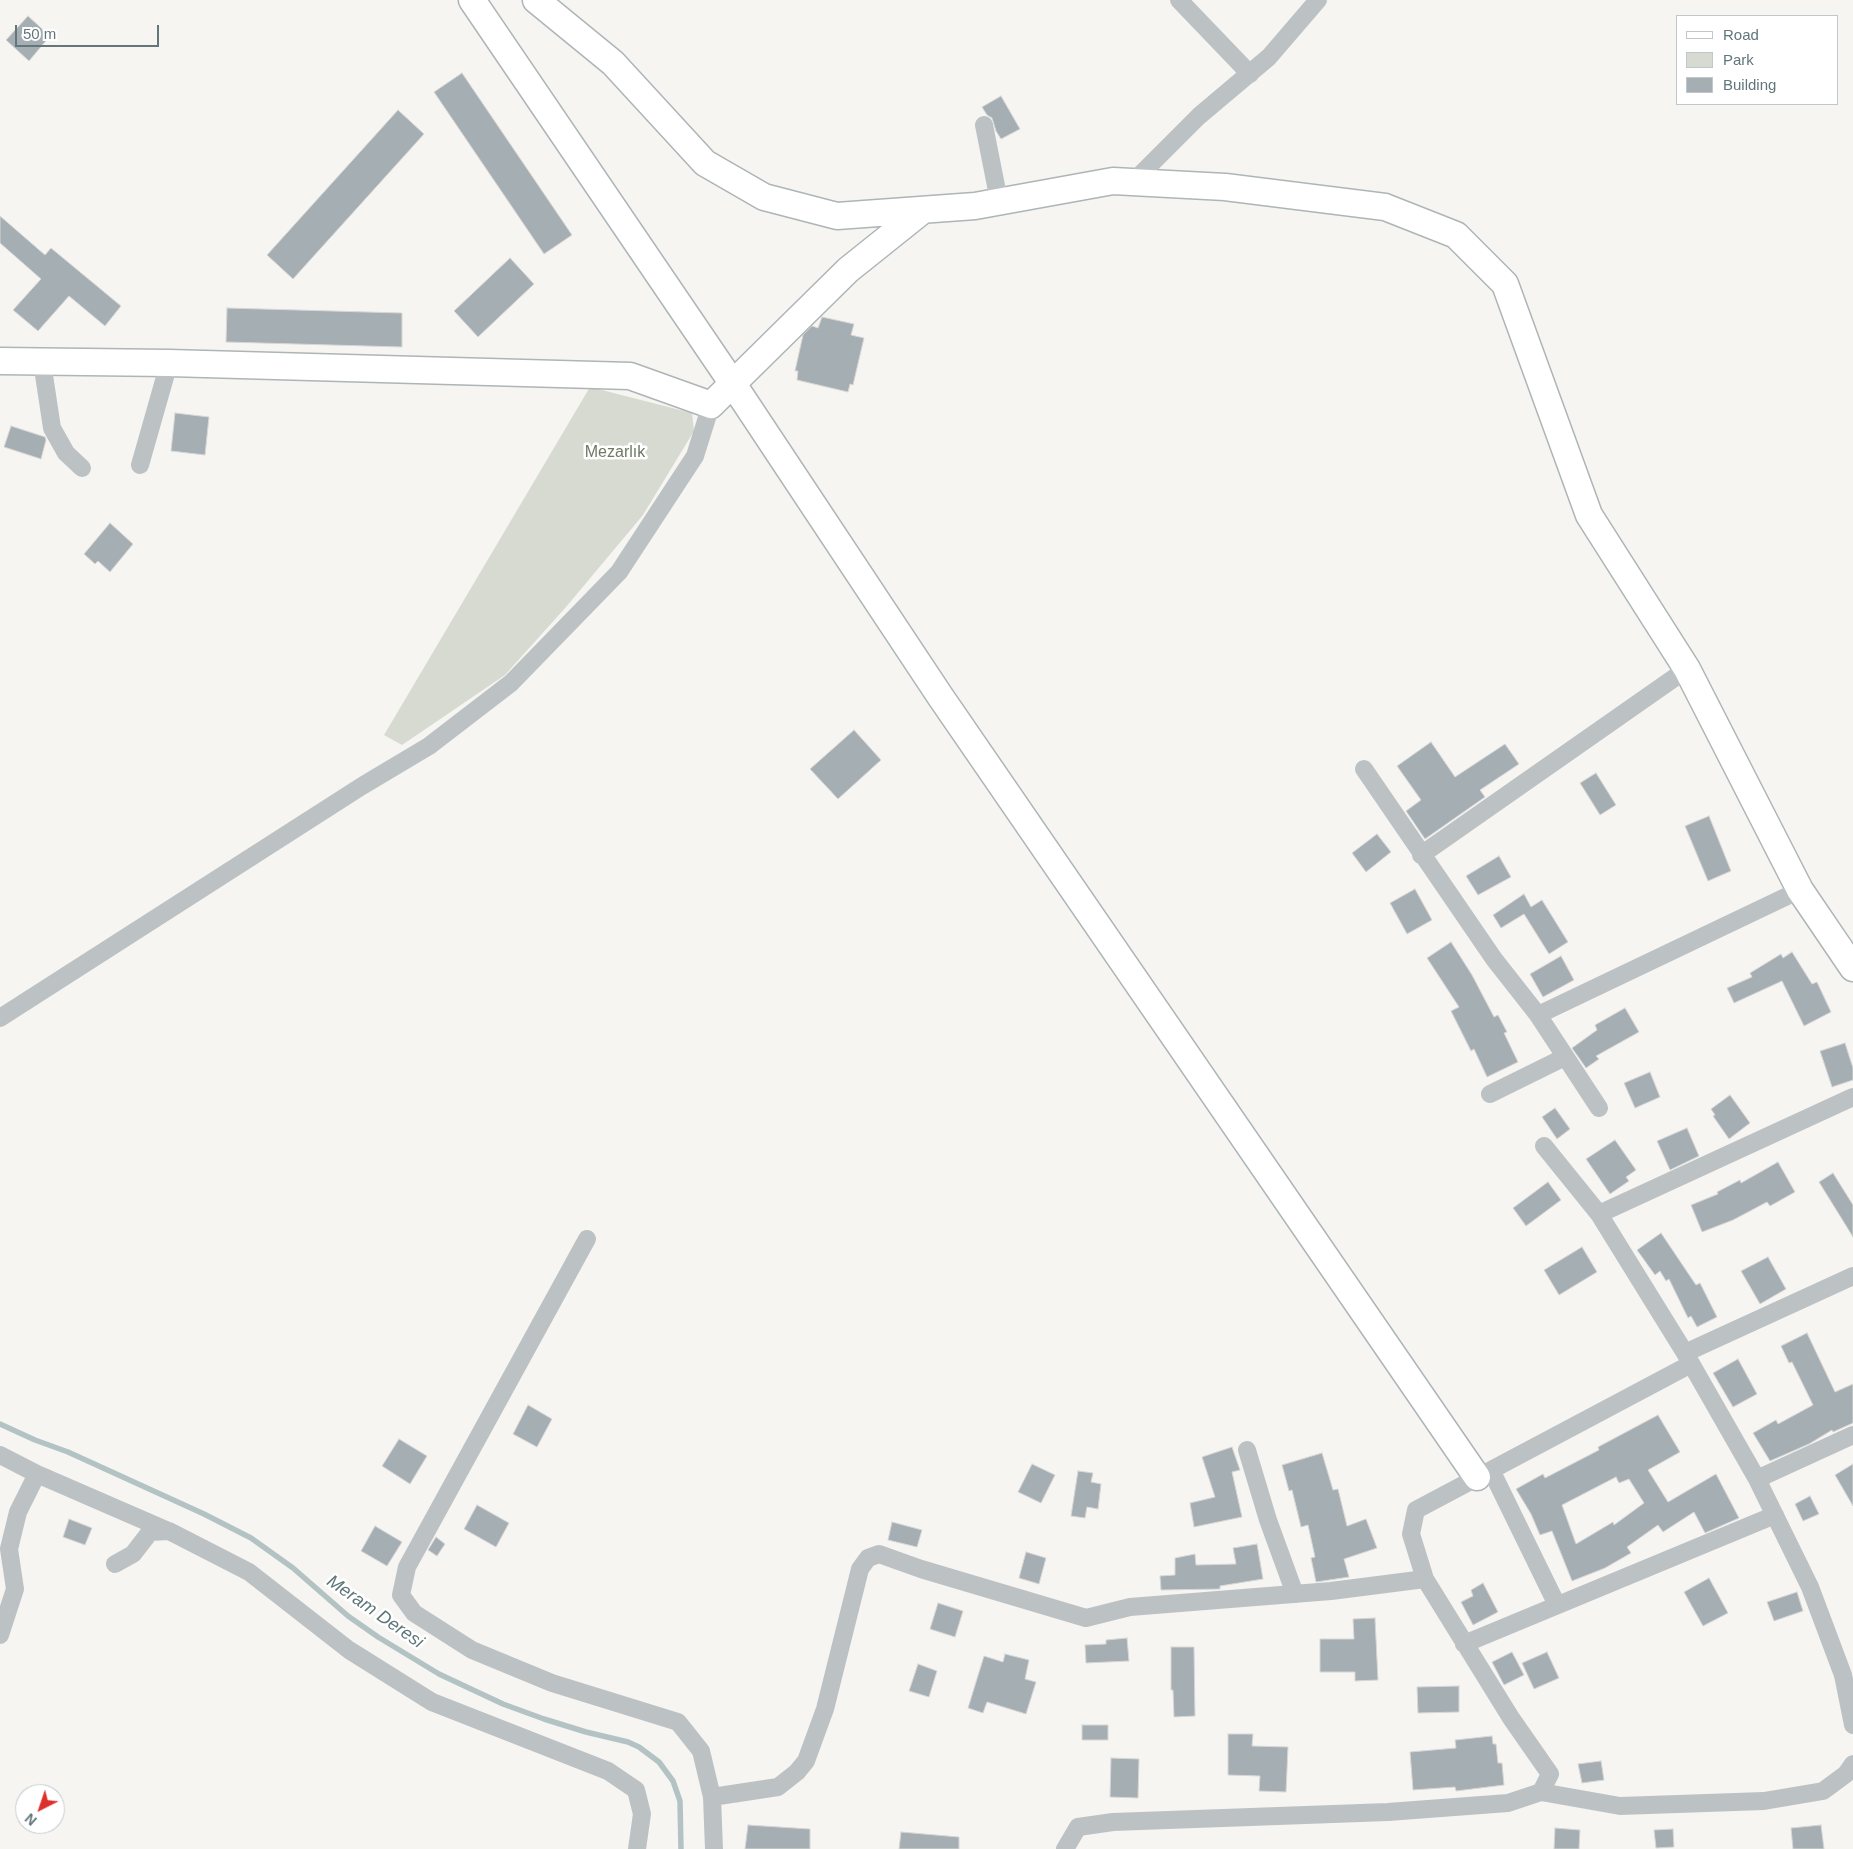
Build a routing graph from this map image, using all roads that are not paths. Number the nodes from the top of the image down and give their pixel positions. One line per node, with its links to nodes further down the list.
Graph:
1 (472, 0): 13 (street)
2 (536, 0): 9 (street)
3 (1178, 0): 5 (street)
4 (1318, 0): 5 (street)
5 (1250, 74): 7 (street)
6 (984, 125): 8 (street)
7 (1133, 182): 8 (street); 17 (street)
8 (999, 201): 9 (street)
9 (923, 210): 13 (street)
10 (0, 362): 11 (street)
11 (42, 362): 12 (street); 16 (street)
12 (169, 364): 14 (street); 15 (street)
13 (733, 384): 14 (street); 37 (street)
14 (711, 405): 23 (street)
15 (140, 465)
16 (82, 468)
17 (1687, 669): 19 (street); 20 (street)
18 (1364, 769): 19 (street)
19 (1422, 855): 22 (street)
20 (1800, 890): 21 (street); 22 (street)
21 (1853, 968)
22 (1538, 1015): 24 (street)
23 (0, 1018)
24 (1565, 1057): 25 (street); 27 (street)
25 (1490, 1094)
26 (1853, 1097): 29 (street)
27 (1599, 1108)
28 (1544, 1146): 29 (street)
29 (1598, 1214): 32 (street)
30 (587, 1239): 50 (street)
31 (1853, 1276): 32 (street)
32 (1688, 1359): 37 (street); 38 (street)
33 (1853, 1435): 38 (street)
34 (1247, 1450): 43 (street)
35 (0, 1455): 36 (street)
36 (37, 1474): 40 (street); 45 (street)
37 (1484, 1474): 42 (street); 44 (street)
38 (1757, 1479): 39 (street)
39 (1775, 1515): 44 (street); 47 (street)
40 (169, 1531): 41 (street); 51 (street)
41 (115, 1564)
42 (1425, 1579): 43 (street); 46 (street)
43 (1295, 1594): 50 (street)
44 (1557, 1605): 46 (street)
45 (0, 1635)
46 (1464, 1644): 49 (street)
47 (1853, 1725)
48 (1853, 1764): 49 (street)
49 (1541, 1792): 53 (street)
50 (712, 1796): 52 (street)
51 (637, 1849)
52 (714, 1849)
53 (1065, 1849)

